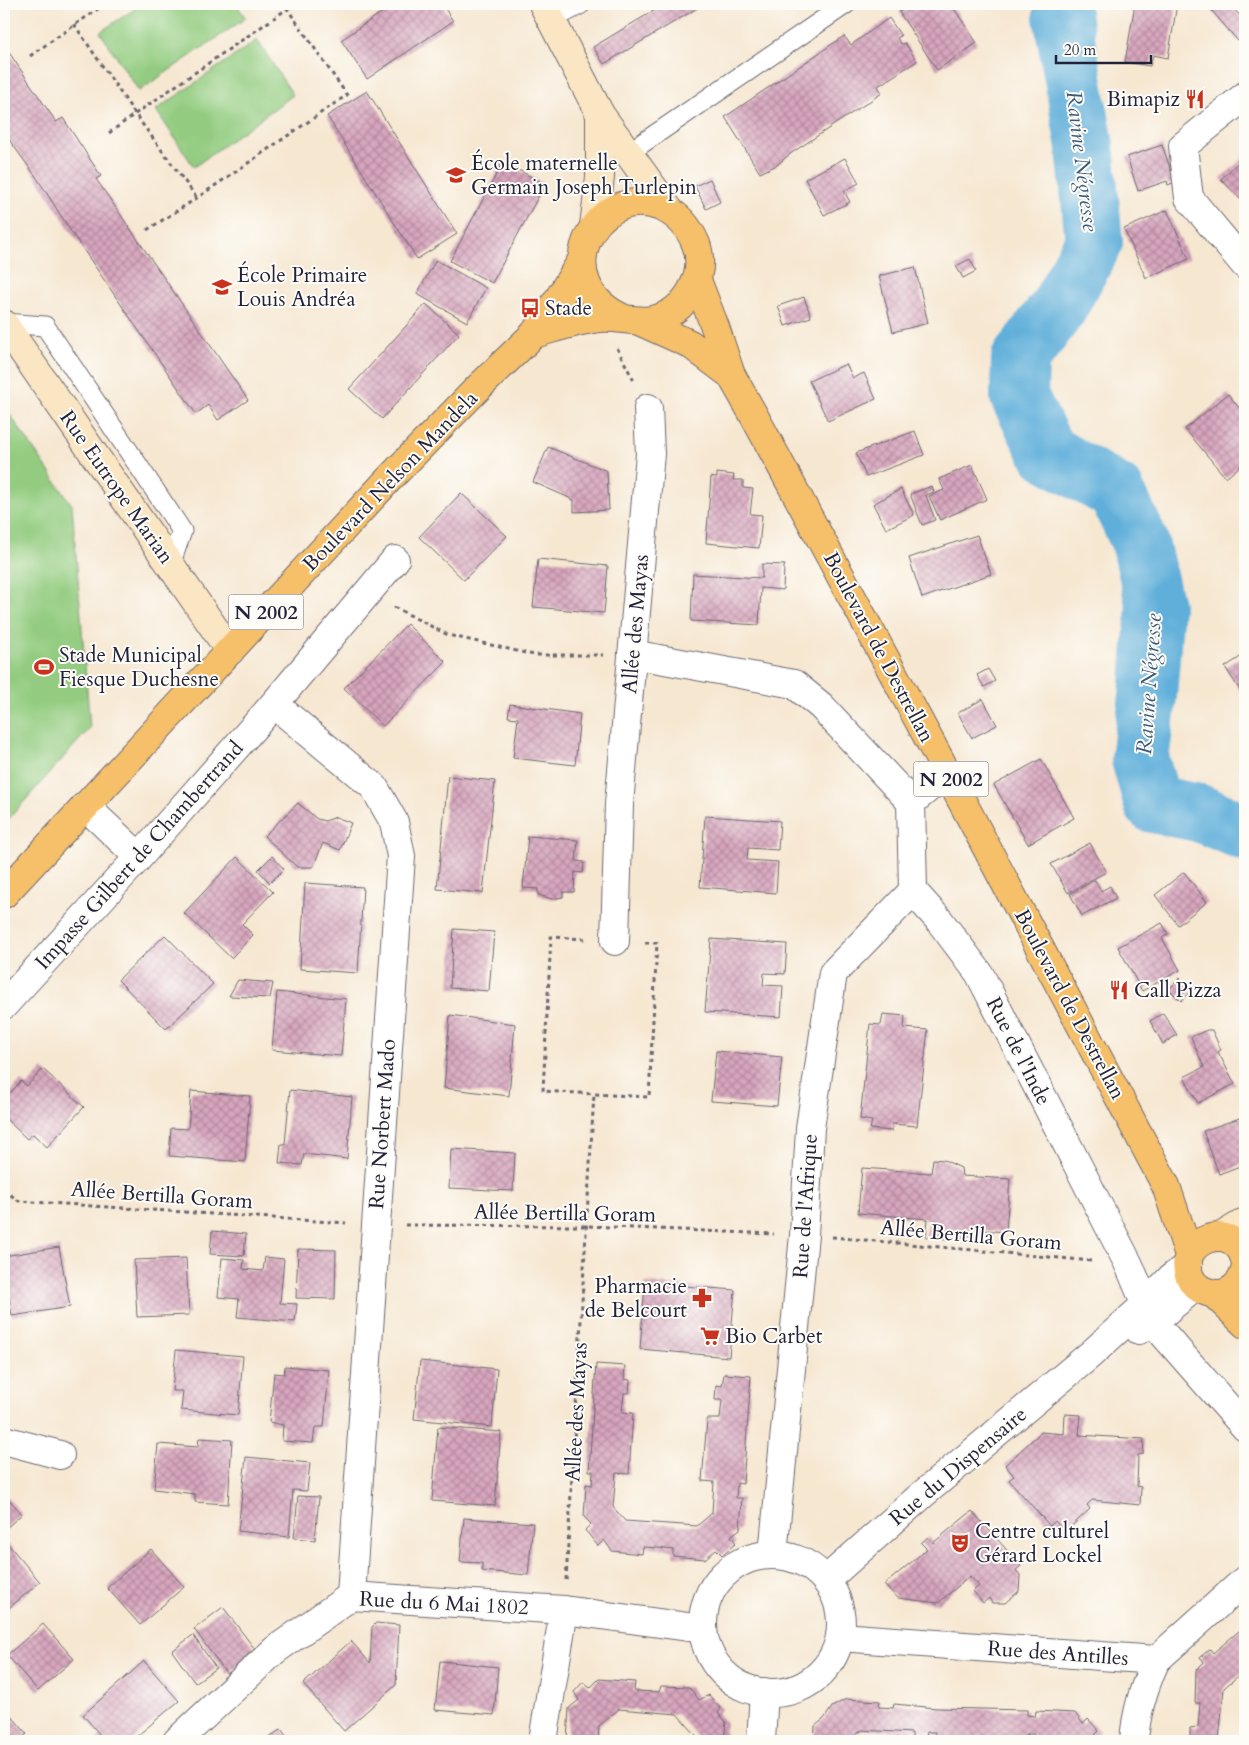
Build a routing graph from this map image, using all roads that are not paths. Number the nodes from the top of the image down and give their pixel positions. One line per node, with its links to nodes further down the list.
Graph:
1 (581, 4): 3 (lane)
2 (846, 4): 6 (lane)
3 (547, 12): 5 (street)
4 (1245, 96): 10 (street)
5 (600, 114): 6 (street); 8 (street)
6 (628, 153): 7 (street)
7 (670, 210): 8 (main road); 11 (main road)
8 (594, 226): 9 (main road)
9 (582, 260): 12 (main road); 14 (main road, Boulevard Nelson Mandela / N 2002)
10 (1245, 265)
11 (697, 280): 12 (main road); 15 (main road, Boulevard de Destrellan / N 2002)
12 (622, 319): 14 (main road, Boulevard Nelson Mandela / N 2002); 15 (main road, Boulevard de Destrellan / N 2002)
13 (4, 323): 18 (street, Rue Eutrope Marian)
14 (534, 334): 18 (main road, Boulevard Nelson Mandela / N 2002)
15 (730, 375): 21 (main road, Boulevard de Destrellan / N 2002)
16 (648, 408): 19 (street, Allée des Mayas)
17 (395, 560): 20 (street, Impasse Gilbert de Chambertrand)
18 (230, 650): 23 (main road, Boulevard Nelson Mandela / N 2002)
19 (632, 654): 22 (street); 27 (street, Allée des Mayas)
20 (274, 704): 24 (street, Impasse Gilbert de Chambertrand); 43 (street, Rue Norbert Mado)
21 (947, 773): 22 (street); 29 (main road, Boulevard de Destrellan / N 2002)
22 (911, 802): 25 (street)
23 (85, 806): 24 (street); 26 (main road, Boulevard Nelson Mandela / N 2002)
24 (139, 857): 28 (street, Impasse Gilbert de Chambertrand)
25 (913, 890): 35 (street, Rue de l'Inde); 40 (street, Rue de l'Afrique)
26 (4, 894)
27 (615, 941)
28 (4, 1005)
29 (1166, 1186): 31 (main road, Boulevard de Destrellan / N 2002); 34 (main road, Boulevard de Destrellan / N 2002)
30 (1245, 1222): 31 (street)
31 (1217, 1237): 32 (main road, Boulevard de Destrellan); 34 (main road)
32 (1245, 1260)
33 (1245, 1273): 34 (main road)
34 (1197, 1275): 35 (street, Rue du Dispensaire); 36 (main road, Boulevard de Destrellan / N 2002)
35 (1150, 1313): 37 (street, Rue de l'Inde); 41 (street, Rue du Dispensaire)
36 (1245, 1324)
37 (1245, 1427)
38 (4, 1440): 39 (street)
39 (60, 1455)
40 (774, 1554): 41 (street); 45 (street)
41 (826, 1580): 46 (street)
42 (1245, 1580): 47 (street, Rue des Antilles)
43 (352, 1596): 44 (street, Rue du 6 Mai 1802); 49 (street, Rue du 6 Mai 1802)
44 (564, 1610): 45 (street, Rue du 6 Mai 1802); 50 (street)
45 (703, 1629): 48 (street)
46 (840, 1637): 47 (street, Rue des Antilles); 48 (street)
47 (1156, 1660): 52 (street)
48 (764, 1692): 51 (street)
49 (177, 1741)
50 (543, 1741)
51 (761, 1741)
52 (1134, 1741)

